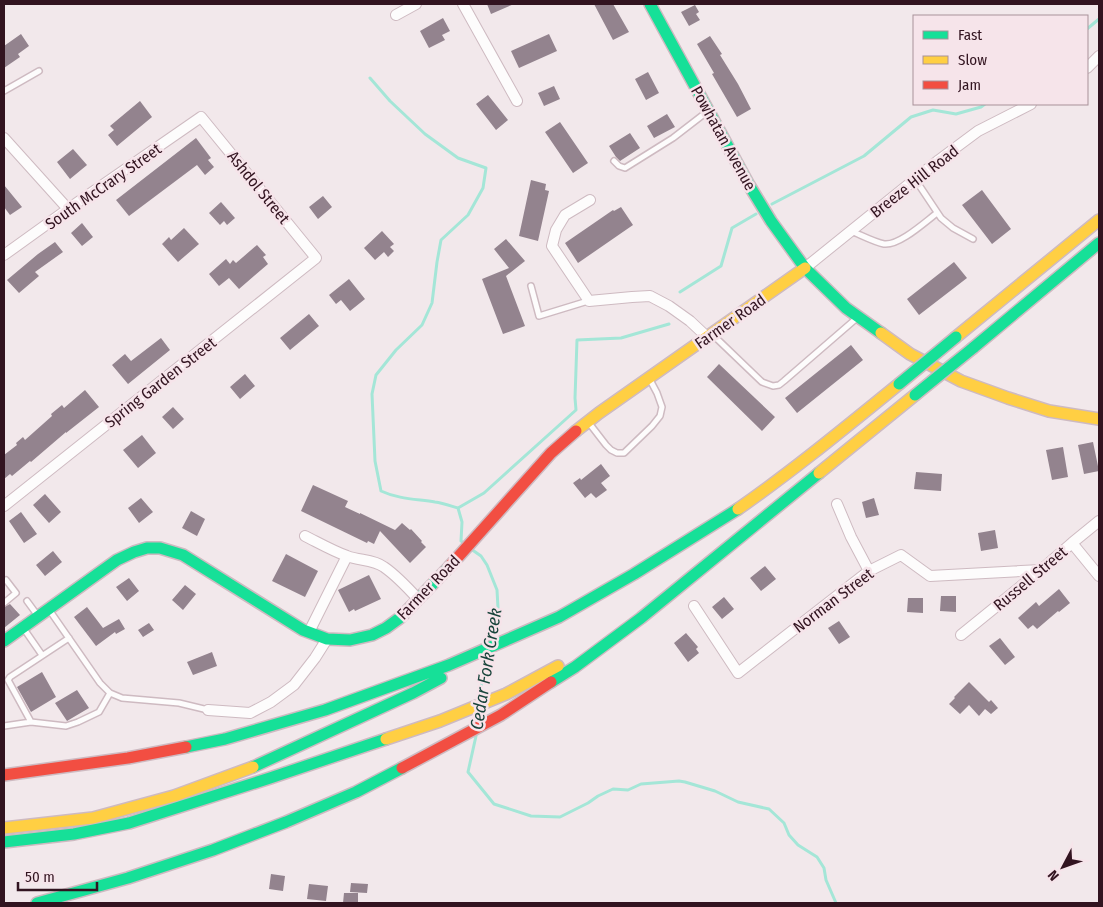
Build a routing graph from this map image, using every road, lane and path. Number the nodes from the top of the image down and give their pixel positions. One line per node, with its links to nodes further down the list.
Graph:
1 (416, 4): 4 (street)
2 (462, 4): 9 (street)
3 (650, 4): 11 (main road, Powhatan Avenue)
4 (396, 15)
5 (1099, 56): 6 (street)
6 (1088, 67)
7 (40, 70): 8 (lane)
8 (4, 91)
9 (517, 101)
10 (1029, 105): 15 (street, Breeze Hill Road)
11 (709, 110): 14 (lane); 25 (main road, Powhatan Avenue)
12 (202, 117): 17 (street, South McCrary Street); 24 (street, Ashdol Street)
13 (4, 138): 17 (street)
14 (614, 161)
15 (915, 179): 18 (lane); 20 (street, Breeze Hill Road)
16 (590, 200): 27 (street)
17 (68, 209): 23 (street, South McCrary Street)
18 (937, 212): 20 (lane); 21 (lane)
19 (1099, 220): 49 (main road, bridge)
20 (851, 231): 25 (street, Breeze Hill Road)
21 (973, 239)
22 (1099, 243): 50 (main road, bridge)
23 (4, 255)
24 (316, 258): 34 (street, Spring Garden Street)
25 (805, 268): 28 (main road, Powhatan Avenue); 29 (main road, Farmer Road)
26 (531, 286): 27 (lane)
27 (589, 301): 29 (street)
28 (858, 317): 29 (lane); 31 (main road, Powhatan Avenue)
29 (709, 335): 30 (main road, Farmer Road)
30 (649, 377): 32 (main road, Farmer Road); 32 (lane)
31 (1099, 419)
32 (588, 422): 43 (main road, Farmer Road)
33 (837, 504): 39 (street)
34 (4, 506)
35 (1099, 521): 37 (street, Russell Street)
36 (305, 536): 38 (street)
37 (1072, 543): 40 (street, Russell Street); 41 (street)
38 (347, 556): 43 (street); 52 (street)
39 (869, 570): 40 (street, Norman Street); 46 (street, Norman Street)
40 (1041, 570): 53 (street, Russell Street)
41 (1099, 576)
42 (6, 580): 45 (lane)
43 (418, 599): 55 (main road, Farmer Road)
44 (27, 601): 48 (lane)
45 (4, 603)
46 (694, 606)
47 (49, 609): 48 (main road, Farmer Road); 52 (main road, Farmer Road); 54 (lane)
48 (38, 616): 51 (main road, Farmer Road)
49 (559, 617): 62 (main road); 63 (main road)
50 (641, 618): 64 (main road); 65 (main road)
51 (22, 627): 56 (main road, Farmer Road); 57 (lane)
52 (309, 632): 55 (main road, Farmer Road)
53 (961, 635)
54 (69, 638): 57 (lane); 58 (lane)
55 (327, 639): 59 (street)
56 (4, 641)
57 (42, 655): 60 (lane)
58 (110, 694): 59 (lane); 60 (lane)
59 (208, 710)
60 (31, 722): 61 (lane)
61 (4, 726)
62 (4, 775)
63 (4, 828)
64 (4, 842)
65 (37, 903)

